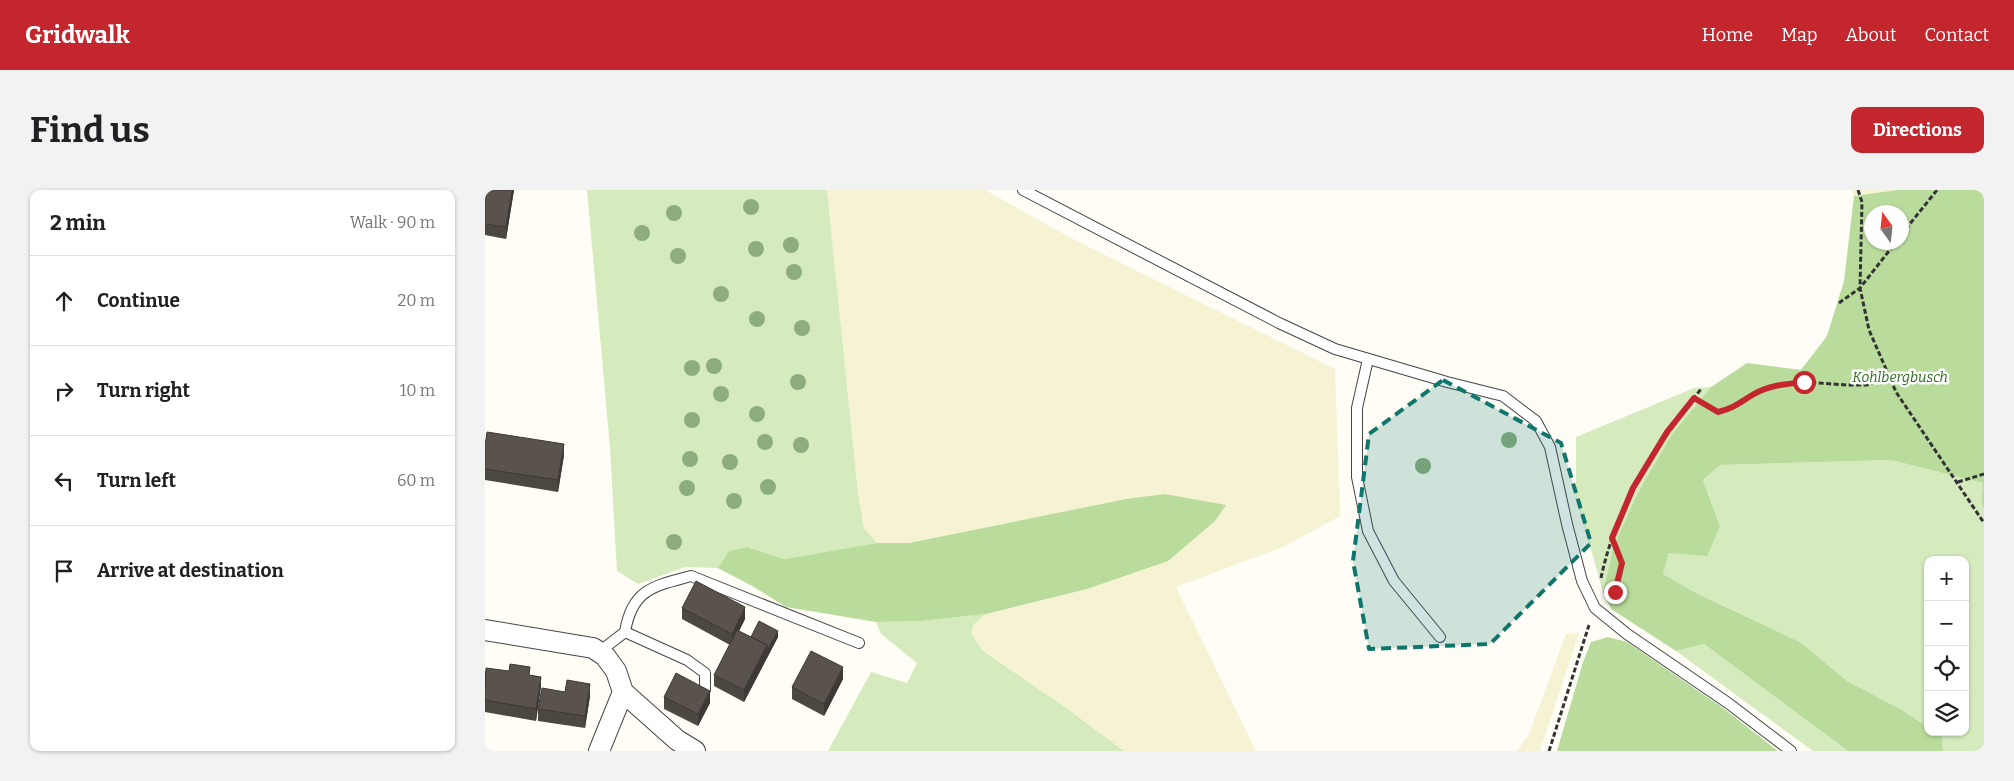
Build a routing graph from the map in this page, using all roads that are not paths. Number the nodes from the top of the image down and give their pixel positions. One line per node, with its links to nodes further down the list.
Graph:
1 (1023, 190): 2 (lane)
2 (1368, 359): 5 (lane); 12 (lane)
3 (485, 630): 7 (street)
4 (625, 632): 6 (lane); 7 (lane); 8 (lane)
5 (1439, 637)
6 (859, 643)
7 (599, 652): 9 (street)
8 (705, 690)
9 (623, 692): 10 (street); 11 (street)
10 (599, 751)
11 (695, 751)
12 (1791, 751)

